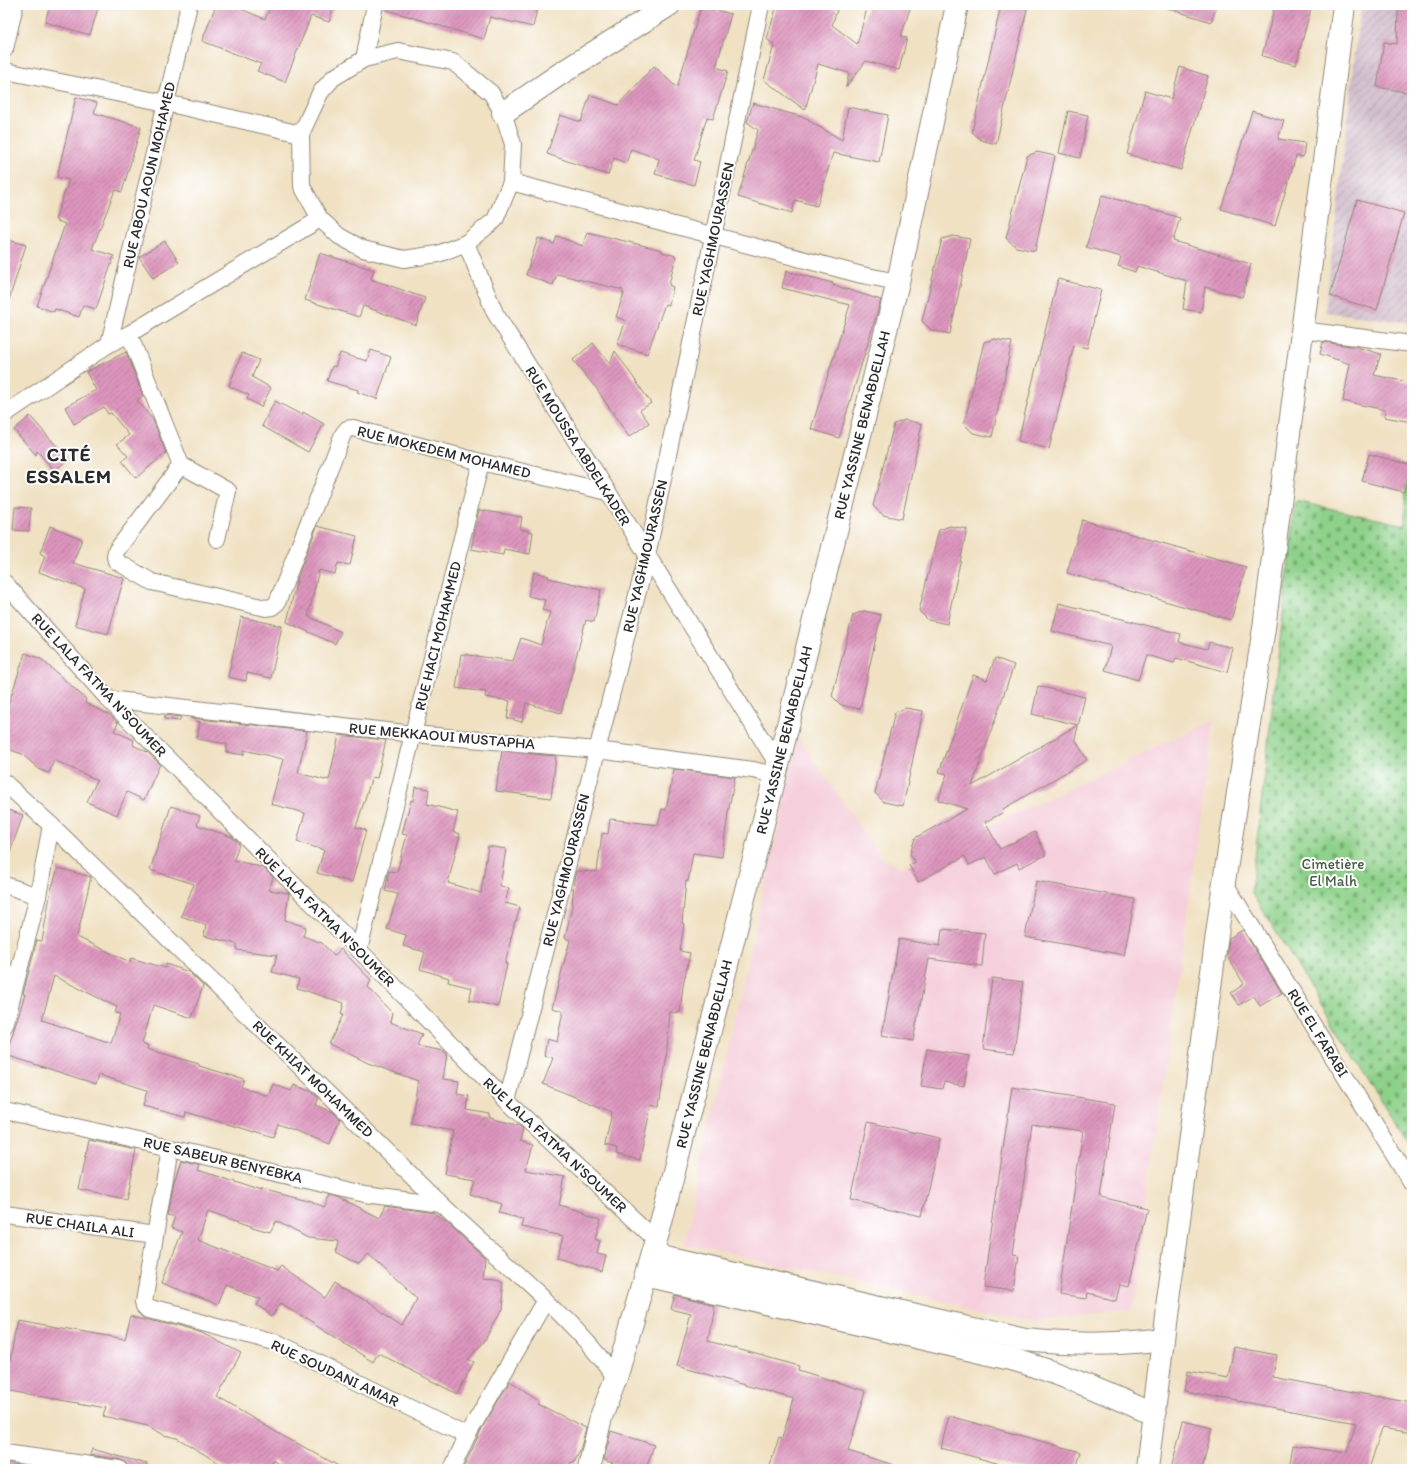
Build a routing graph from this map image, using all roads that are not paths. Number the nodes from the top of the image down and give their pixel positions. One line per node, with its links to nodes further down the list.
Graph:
1 (15, 5): 8 (street)
2 (189, 5): 11 (street, RUE ABOU AOUN MOHAMED)
3 (375, 5): 9 (street)
4 (669, 5): 12 (street)
5 (761, 5): 16 (street, RUE YAGHMOURASSEN)
6 (957, 5): 18 (street, RUE YASSINE BENABDELLAH)
7 (1344, 5): 19 (street)
8 (5, 48)
9 (364, 59): 12 (street); 13 (street)
10 (5, 71): 11 (street)
11 (166, 103): 13 (street); 21 (street, RUE ABOU AOUN MOHAMED)
12 (503, 113): 14 (street)
13 (301, 134): 15 (street)
14 (512, 182): 16 (street); 17 (street)
15 (320, 219): 17 (street); 20 (street)
16 (714, 236): 18 (street); 28 (street, RUE YAGHMOURASSEN)
17 (466, 243): 26 (street, RUE MOUSSA ABDELKADER)
18 (898, 282): 33 (street, RUE YASSINE BENABDELLAH)
19 (1302, 330): 22 (street); 36 (street)
20 (129, 334): 21 (street); 25 (street)
21 (109, 344): 23 (street)
22 (1412, 344)
23 (5, 414)
24 (481, 462): 25 (street, RUE MOKEDEM MOHAMED); 26 (street, RUE MOKEDEM MOHAMED); 31 (street, RUE HACI MOHAMMED)
25 (181, 465): 27 (street)
26 (608, 492): 28 (street, RUE MOUSSA ABDELKADER)
27 (217, 539)
28 (647, 556): 32 (street, RUE YAGHMOURASSEN); 33 (street, RUE MOUSSA ABDELKADER)
29 (5, 583): 30 (street, RUE LALA FATMA N'SOUMER)
30 (108, 699): 31 (street, RUE MEKKAOUI MUSTAPHA); 39 (street, RUE LALA FATMA N'SOUMER)
31 (413, 734): 32 (street, RUE MEKKAOUI MUSTAPHA); 39 (street, RUE HACI MOHAMMED)
32 (597, 750): 33 (street, RUE MEKKAOUI MUSTAPHA); 41 (street, RUE YAGHMOURASSEN)
33 (776, 770): 48 (street, RUE YASSINE BENABDELLAH)
34 (5, 783): 35 (street, RUE KHIAT MOHAMMED)
35 (51, 824): 38 (street); 45 (street, RUE KHIAT MOHAMMED)
36 (1224, 882): 44 (street, RUE EL FARABI); 50 (street)
37 (5, 885): 38 (street)
38 (38, 896): 40 (street)
39 (359, 950): 41 (street, RUE LALA FATMA N'SOUMER)
40 (5, 1026)
41 (507, 1101): 48 (street, RUE LALA FATMA N'SOUMER)
42 (5, 1111): 43 (street, RUE SABEUR BENYEBKA)
43 (170, 1148): 45 (street, RUE SABEUR BENYEBKA); 47 (street, RUE SOUDANI AMAR)
44 (1412, 1184)
45 (441, 1204): 49 (street, RUE KHIAT MOHAMMED)
46 (5, 1214): 47 (street, RUE CHAILA ALI)
47 (155, 1235): 53 (street, RUE SOUDANI AMAR)
48 (651, 1257): 50 (street); 51 (street, RUE YASSINE BENABDELLAH); 52 (street)
49 (546, 1300): 51 (street, RUE KHIAT MOHAMMED); 53 (street)
50 (1163, 1339): 52 (street)
51 (616, 1378): 58 (street, RUE YASSINE BENABDELLAH)
52 (1155, 1415): 59 (street)
53 (467, 1436): 57 (street)
54 (5, 1453): 55 (street)
55 (38, 1464): 56 (street)
56 (119, 1469)
57 (452, 1469)
58 (590, 1469)
59 (1147, 1469)

